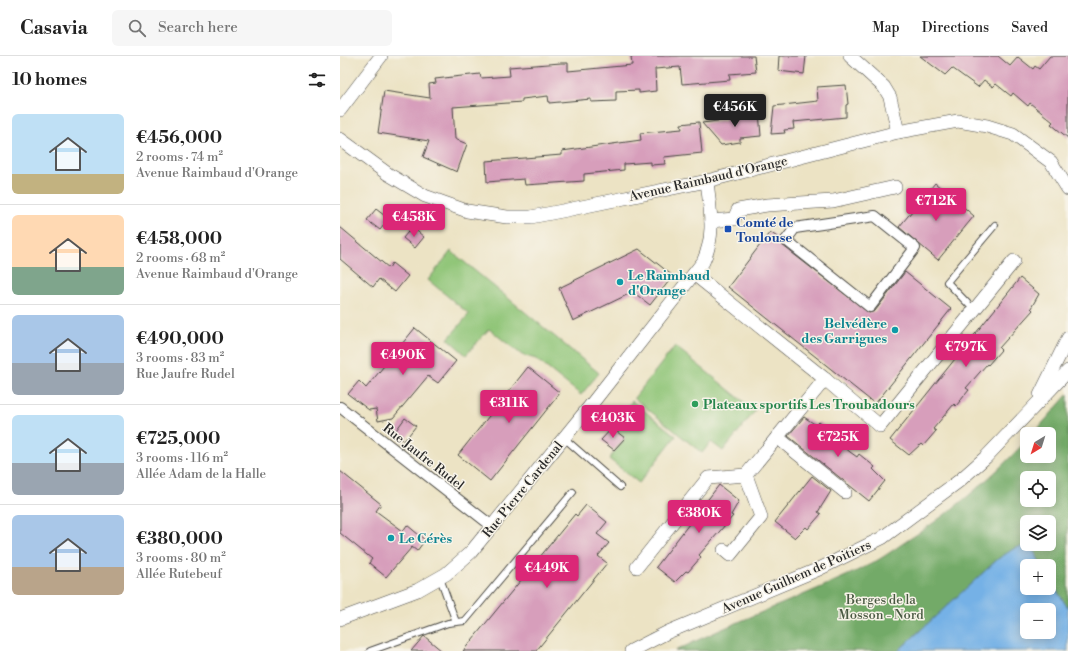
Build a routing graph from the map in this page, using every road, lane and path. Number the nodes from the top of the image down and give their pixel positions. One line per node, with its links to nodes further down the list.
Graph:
1 (381, 56): 3 (street)
2 (850, 56): 4 (street)
3 (340, 110)
4 (898, 132): 6 (street, Avenue Raimbaud d'Orange); 8 (street, Avenue Raimbaud d'Orange)
5 (340, 139): 6 (street, Avenue Raimbaud d'Orange)
6 (707, 180): 9 (street, Rue Pierre Cardenal)
7 (894, 187): 9 (street)
8 (1068, 189)
9 (711, 221): 12 (street, Rue Pierre Cardenal)
10 (995, 225): 14 (lane)
11 (1014, 261): 14 (street)
12 (694, 274): 17 (street); 21 (street, Rue Pierre Cardenal)
13 (870, 307): 13 (street)
14 (974, 310): 17 (street)
15 (1068, 338): 18 (street, Avenue Guilhem de Poitiers)
16 (1068, 371): 18 (street, Avenue Guilhem de Poitiers)
17 (825, 379): 20 (street)
18 (1037, 402): 33 (street, Avenue Guilhem de Poitiers)
19 (340, 406): 26 (street, Rue Jaufre Rudel)
20 (777, 437): 22 (street); 25 (street)
21 (564, 438): 23 (lane); 26 (street, Rue Pierre Cardenal)
22 (746, 475): 27 (street); 28 (street)
23 (620, 487)
24 (573, 492): 31 (lane)
25 (845, 492)
26 (492, 526): 29 (street, Rue Pierre Cardenal)
27 (724, 550)
28 (637, 568)
29 (440, 578): 30 (street, Rue Pierre Cardenal); 31 (lane)
30 (340, 619)
31 (456, 622): 32 (lane)
32 (370, 651)
33 (631, 651)

